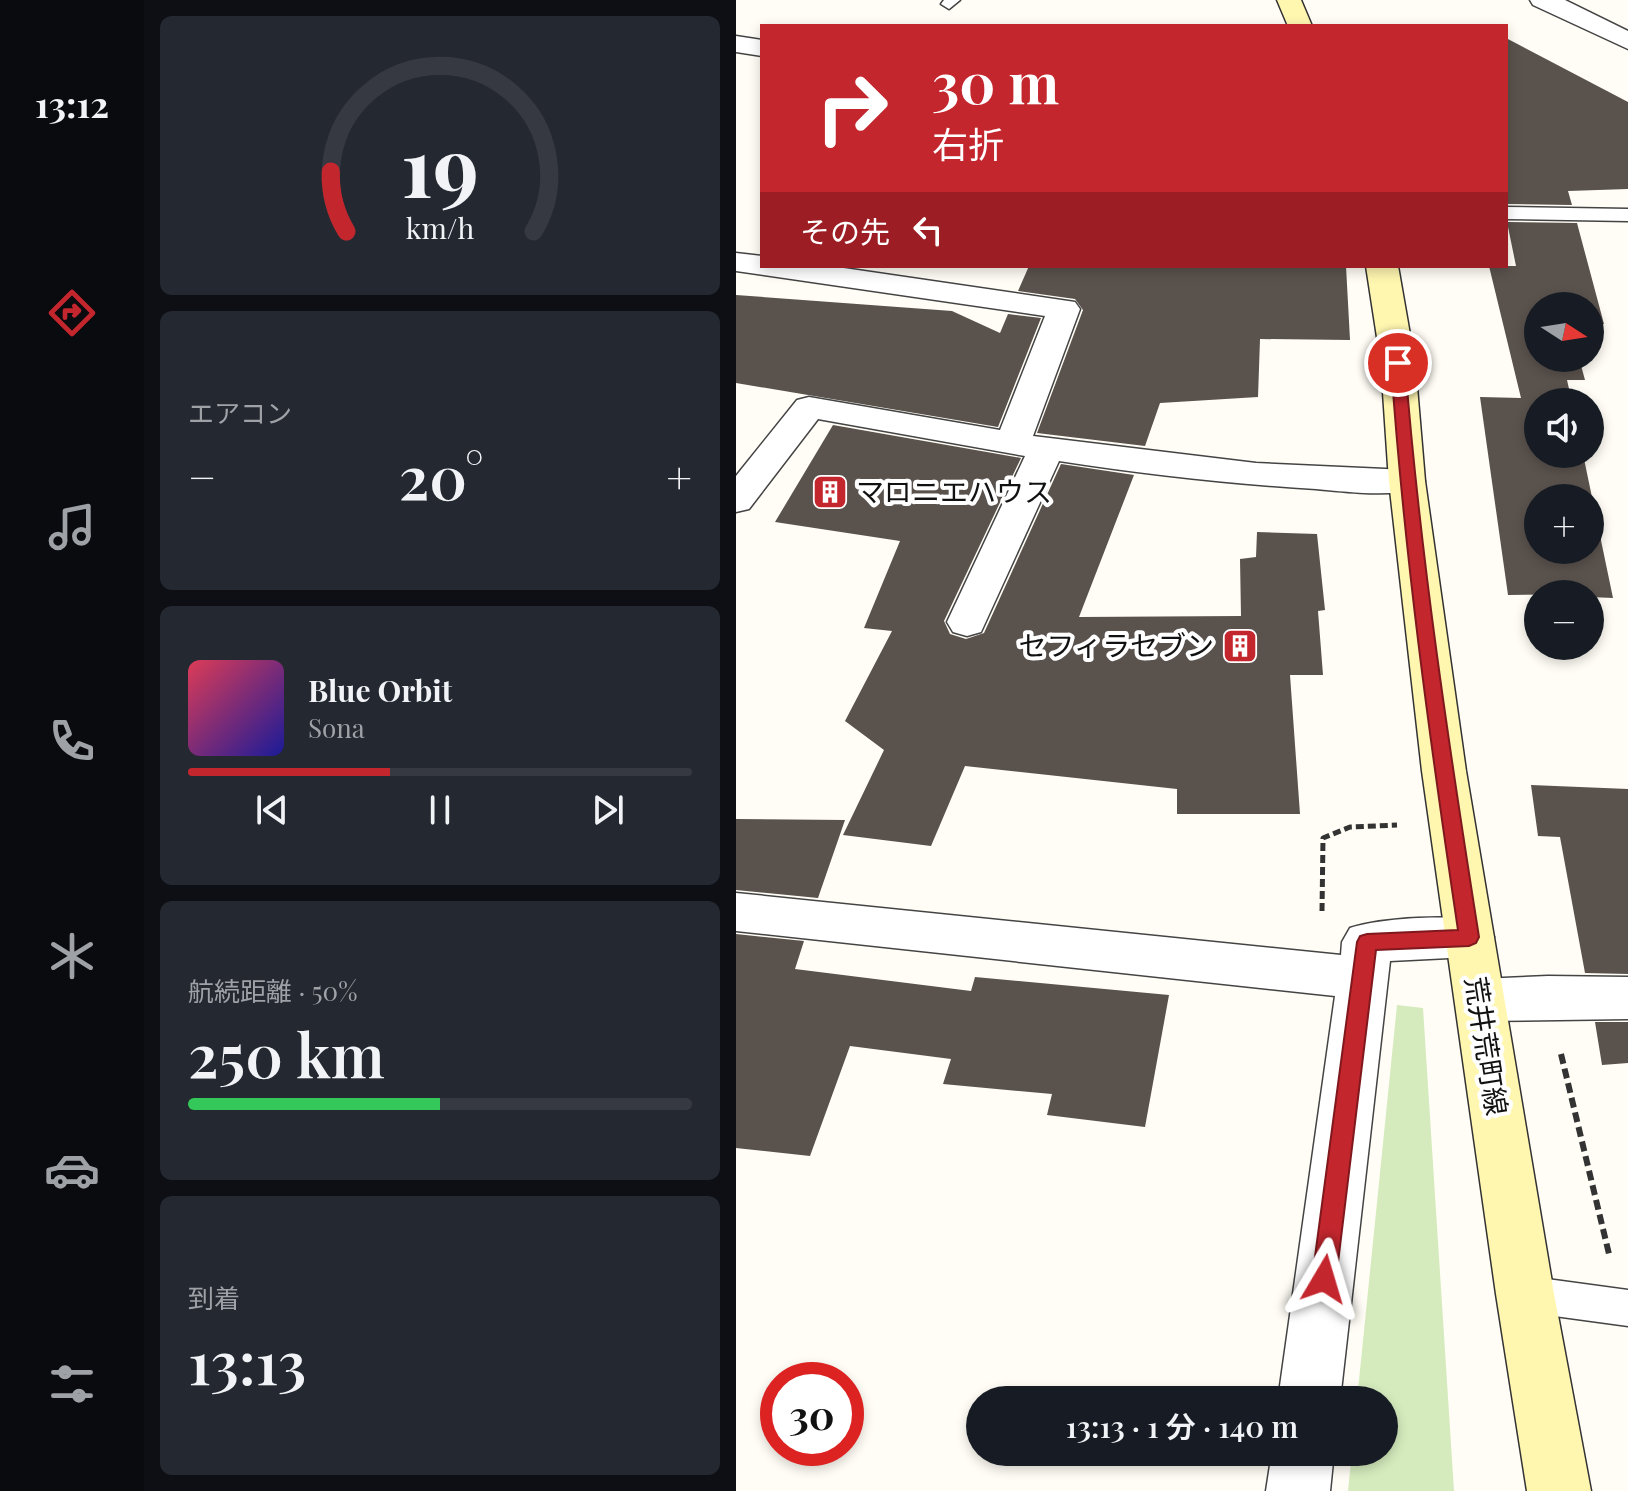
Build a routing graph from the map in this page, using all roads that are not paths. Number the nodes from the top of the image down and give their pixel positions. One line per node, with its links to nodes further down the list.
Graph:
1 (1289, 0): 3 (main road)
2 (1542, 0): 4 (street)
3 (1299, 24)
4 (1628, 41)
5 (736, 44): 6 (street)
6 (760, 48)
7 (1508, 213): 8 (lane)
8 (1628, 215)
9 (736, 262): 10 (street)
10 (760, 265)
11 (786, 268): 13 (street)
12 (1382, 268): 14 (main road, 荒井荒町線)
13 (1029, 447): 14 (street); 15 (street); 16 (street)
14 (1407, 481): 18 (main road, 荒井荒町線)
15 (736, 501)
16 (967, 622)
17 (736, 912): 19 (street)
18 (1469, 937): 19 (street); 21 (main road, 荒井荒町線)
19 (1362, 978): 24 (street)
20 (1628, 998): 21 (street)
21 (1480, 1000): 22 (main road, 荒井荒町線)
22 (1525, 1294): 23 (lane); 27 (main road, 荒井荒町線)
23 (1625, 1308)
24 (1311, 1386)
25 (1301, 1466): 26 (street)
26 (1298, 1491)
27 (1559, 1491)

